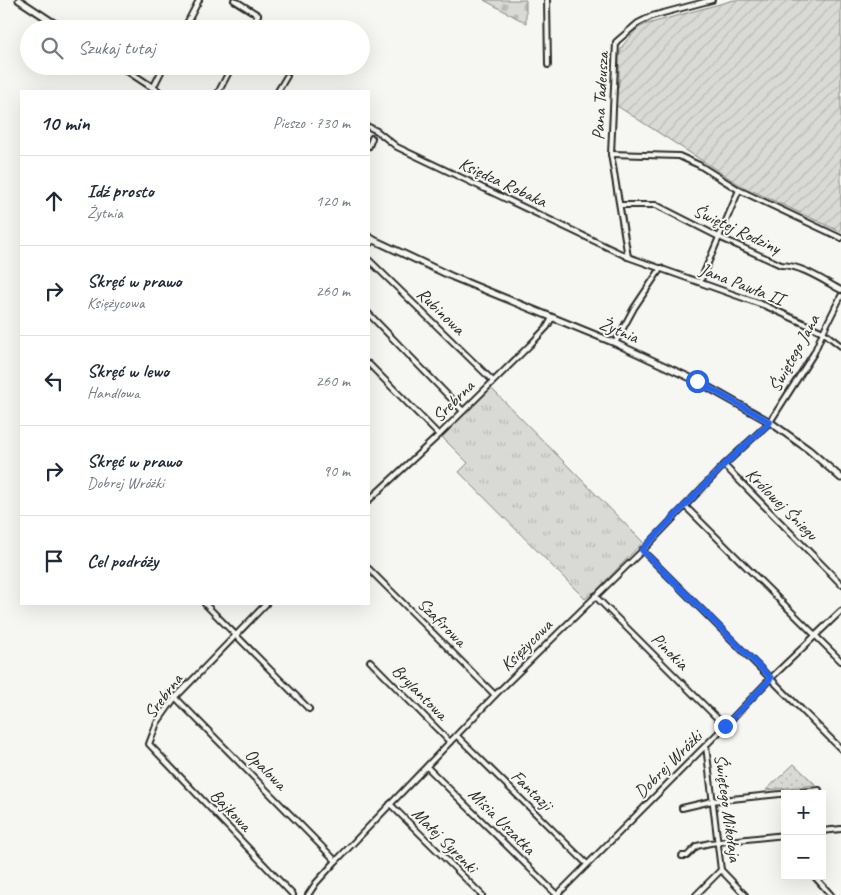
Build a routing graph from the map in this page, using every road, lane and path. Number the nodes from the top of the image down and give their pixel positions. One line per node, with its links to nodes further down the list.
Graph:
1 (20, 0): 6 (street)
2 (200, 0): 7 (street)
3 (234, 0): 8 (street)
4 (547, 0): 9 (street)
5 (712, 0): 20 (street, Pana Tadeusza)
6 (50, 20)
7 (189, 20)
8 (256, 20)
9 (548, 65)
10 (133, 75): 14 (street)
11 (161, 75): 14 (street)
12 (227, 75): 15 (street)
13 (287, 76): 16 (street)
14 (155, 90)
15 (220, 90)
16 (279, 90)
17 (370, 127): 28 (street, Księdza Robaka)
18 (372, 138): 19 (street)
19 (370, 143)
20 (611, 154): 21 (street); 22 (street, Pana Tadeusza)
21 (739, 190): 23 (street); 25 (street)
22 (620, 205): 23 (street, Świętej Rodziny); 28 (street, Pana Tadeusza)
23 (718, 237): 31 (street); 32 (street, Świętej Rodziny)
24 (370, 238): 26 (street, Żytnia)
25 (841, 238)
26 (374, 240): 27 (street); 35 (street, Żytnia)
27 (370, 243)
28 (628, 257): 30 (street, Jana Pawła II)
29 (370, 261): 40 (street, Rubinowa)
30 (661, 268): 31 (street, Jana Pawła II); 37 (street)
31 (700, 282): 36 (street, Jana Pawła II)
32 (841, 290)
33 (841, 296): 36 (street, Świętego Jana)
34 (370, 315): 41 (street)
35 (552, 318): 37 (street, Żytnia); 40 (street, Srebrna)
36 (823, 332): 38 (street, Jana Pawła II); 42 (street, Świętego Jana)
37 (615, 343): 42 (street, Żytnia)
38 (841, 346)
39 (370, 365): 43 (street)
40 (493, 381): 41 (street, Srebrna)
41 (463, 410): 43 (street, Srebrna)
42 (770, 422): 44 (street, Księżycowa); 45 (street, Żytnia)
43 (439, 434): 46 (street, Srebrna)
44 (724, 465): 47 (street, Księżycowa); 50 (street, Królowej Śniegu)
45 (841, 478)
46 (370, 499)
47 (685, 506): 48 (street, Księżycowa); 56 (street)
48 (642, 550): 51 (street, Księżycowa); 59 (street)
49 (370, 570): 60 (street, Szafirowa)
50 (841, 584)
51 (595, 596): 60 (street, Księżycowa); 63 (street, Pinokia)
52 (206, 605): 55 (street)
53 (265, 605): 55 (street, Srebrna)
54 (841, 611): 56 (street, Dobrej Wróżki)
55 (236, 635): 61 (street, Srebrna); 62 (street)
56 (815, 635): 58 (street); 59 (street, Dobrej Wróżki)
57 (370, 660): 65 (street, Brylantowa)
58 (841, 661)
59 (771, 678): 63 (street, Dobrej Wróżki); 68 (street)
60 (495, 695): 64 (street, Księżycowa)
61 (175, 697): 66 (street, Srebrna); 79 (street, Opalowa)
62 (309, 709)
63 (725, 726): 67 (street, Dobrej Wróżki)
64 (457, 736): 65 (street, Księżycowa); 80 (street, Fantazji)
65 (450, 742): 69 (street, Księżycowa)
66 (149, 744): 83 (street, Bajkowa)
67 (706, 745): 71 (street, Świętego Mikołaja); 80 (street, Dobrej Wróżki)
68 (841, 749)
69 (427, 767): 72 (street, Księżycowa); 86 (street, Misia Uszatka)
70 (781, 794): 71 (street)
71 (712, 801): 73 (street); 77 (street, Świętego Mikołaja)
72 (390, 804): 79 (street, Księżycowa); 85 (street, Małej Syrenki)
73 (682, 808)
74 (841, 829): 75 (street)
75 (826, 831)
76 (781, 835): 77 (street)
77 (718, 842): 78 (street); 81 (street, Świętego Mikołaja)
78 (682, 856)
79 (336, 861): 84 (street, Księżycowa)
80 (588, 864): 86 (street, Dobrej Wróżki)
81 (721, 870): 87 (street); 88 (street, Świętego Mikołaja)
82 (818, 880): 89 (street)
83 (293, 895)
84 (308, 895)
85 (482, 895)
86 (557, 895)
87 (696, 895)
88 (745, 895)
89 (831, 895)

